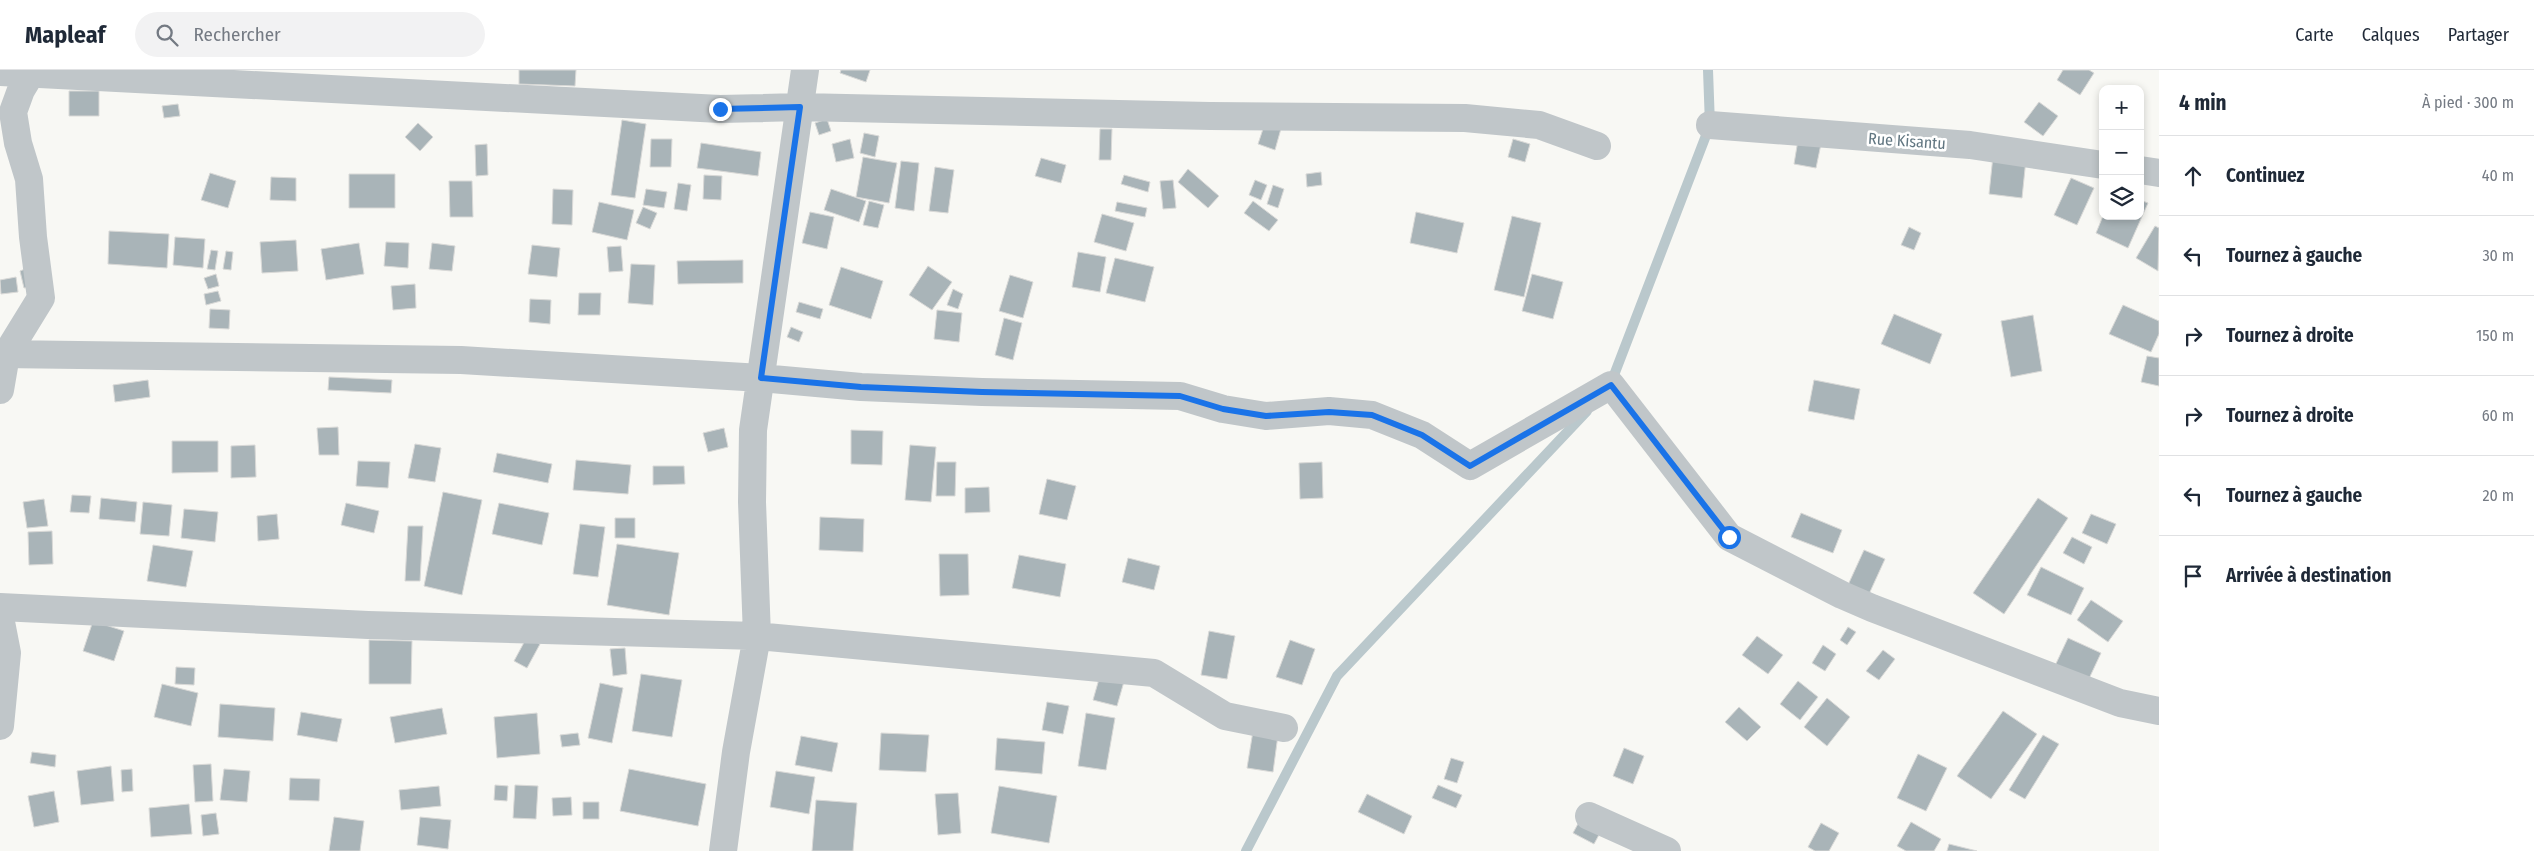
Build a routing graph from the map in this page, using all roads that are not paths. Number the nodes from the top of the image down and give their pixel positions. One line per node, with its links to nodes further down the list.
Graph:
1 (804, 70): 4 (street)
2 (33, 71): 3 (street); 4 (street); 10 (street)
3 (0, 72)
4 (800, 107): 6 (street); 11 (street)
5 (1710, 126): 7 (street, Rue Kisantu)
6 (1597, 146)
7 (2099, 163)
8 (2144, 171): 9 (street)
9 (2159, 173)
10 (3, 355): 11 (street); 12 (street)
11 (761, 378): 15 (street); 16 (street)
12 (0, 390)
13 (0, 607): 15 (street)
14 (0, 617): 17 (street)
15 (757, 636): 18 (street); 20 (street)
16 (2159, 711)
17 (0, 726)
18 (1284, 728)
19 (1588, 816): 21 (street)
20 (723, 851)
21 (1667, 851)

